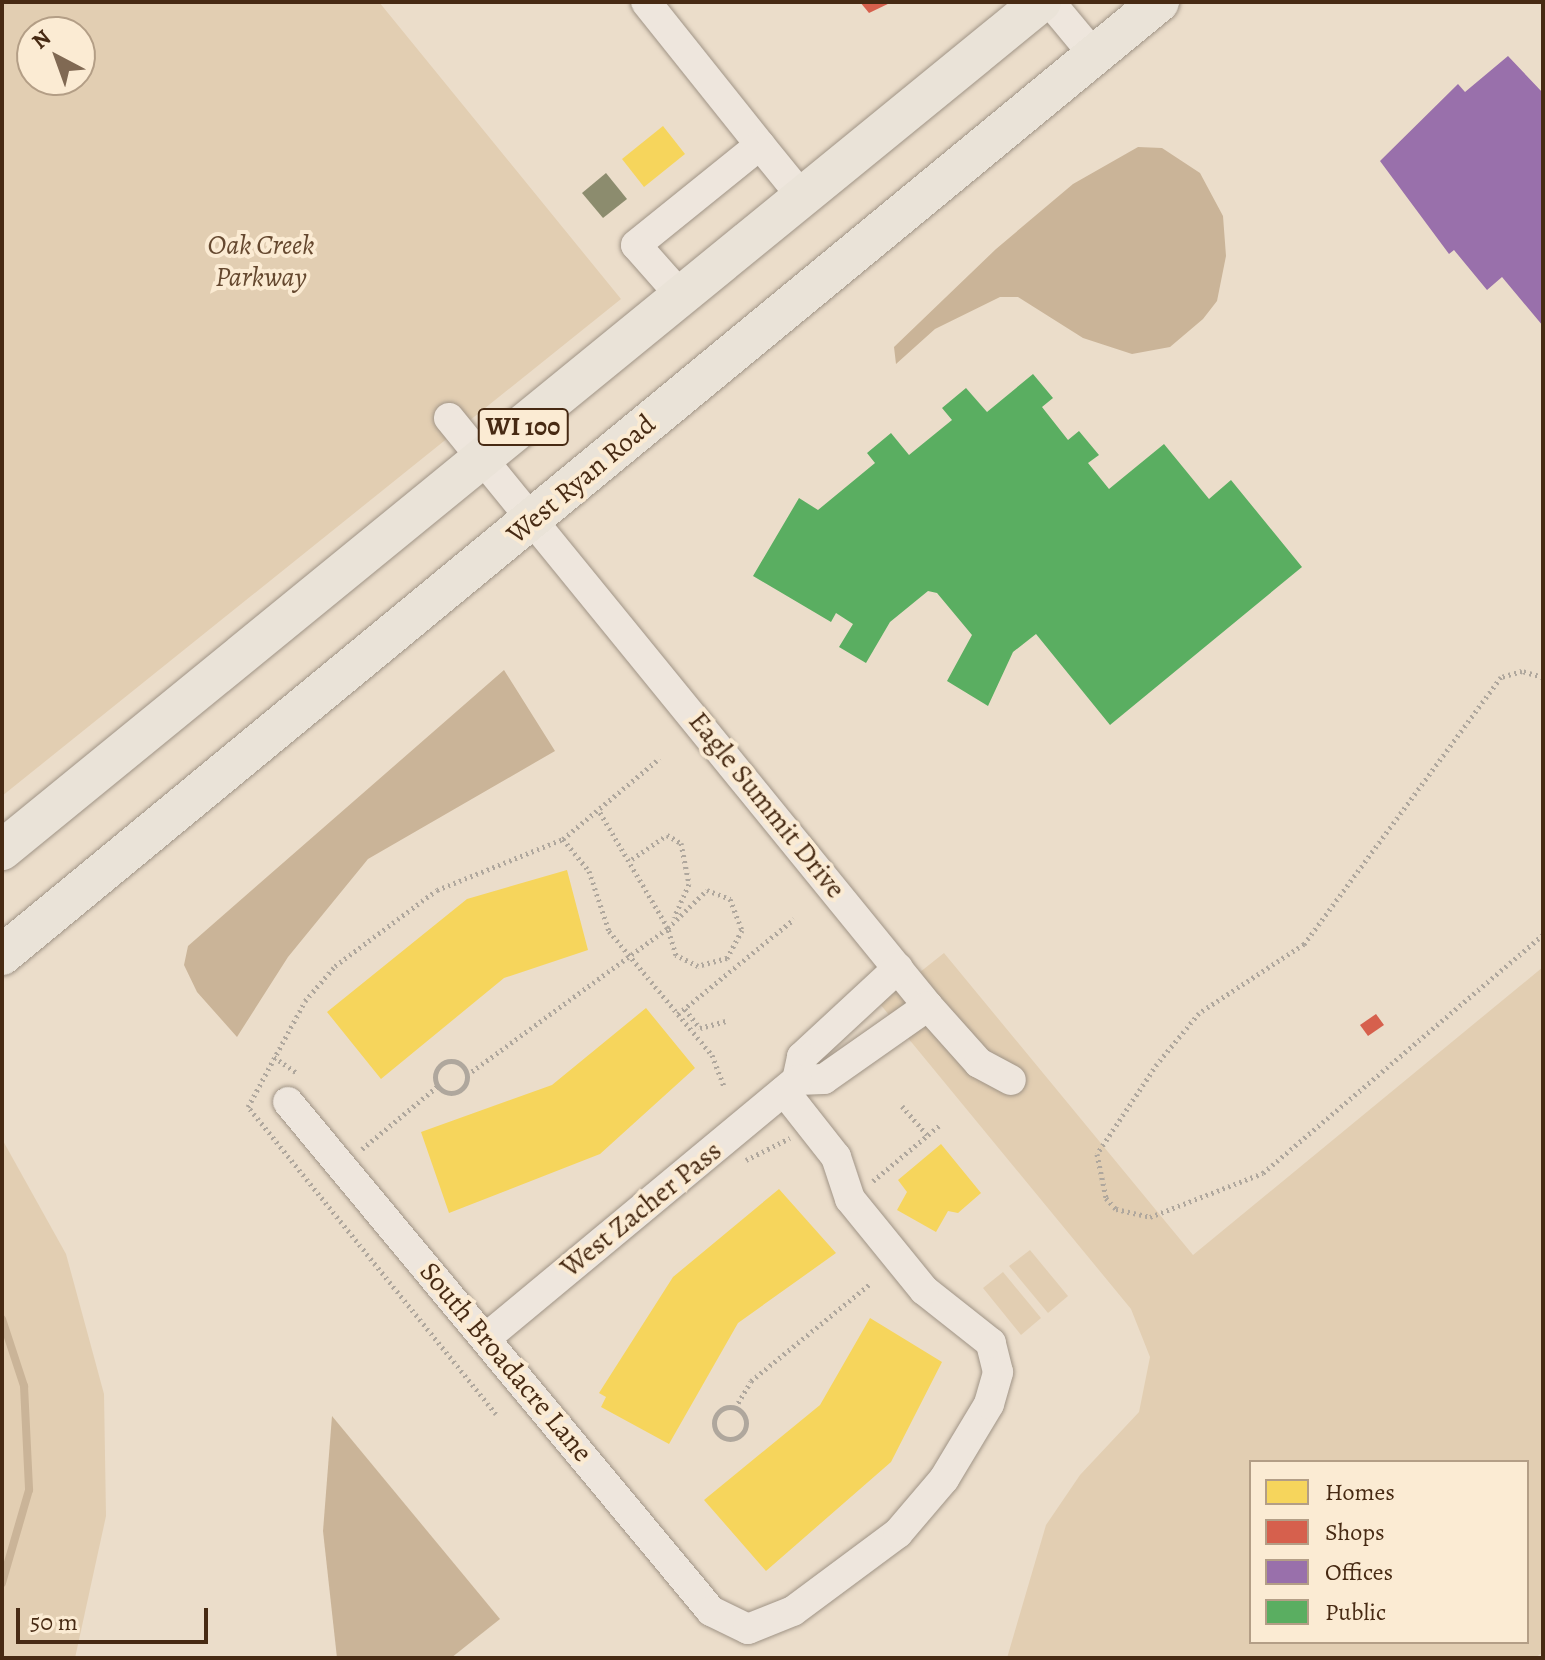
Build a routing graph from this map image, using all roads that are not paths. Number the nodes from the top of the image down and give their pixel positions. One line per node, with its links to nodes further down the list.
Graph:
1 (646, 2): 6 (street)
2 (1041, 2): 7 (main road, WI 100)
3 (1050, 2): 5 (street)
4 (1159, 2): 5 (main road, West Ryan Road / WI 100)
5 (1094, 55): 11 (main road, West Ryan Road / WI 100)
6 (760, 145): 7 (street); 8 (street)
7 (803, 198): 8 (main road, WI 100)
8 (682, 297): 10 (main road, WI 100)
9 (449, 418): 10 (street, Eagle Summit Drive)
10 (483, 460): 11 (street, Eagle Summit Drive); 12 (main road, WI 100)
11 (532, 520): 13 (main road, West Ryan Road / WI 100); 14 (street, Eagle Summit Drive)
12 (2, 850)
13 (7, 942)
14 (898, 968): 15 (street, Eagle Summit Drive); 17 (street, West Zacher Pass)
15 (928, 1006): 16 (street, Eagle Summit Drive); 17 (street, West Zacher Pass)
16 (1011, 1080)
17 (790, 1086): 19 (street, West Zacher Pass); 19 (street, South Broadacre Lane)
18 (288, 1102): 19 (street, South Broadacre Lane)
19 (486, 1338)

